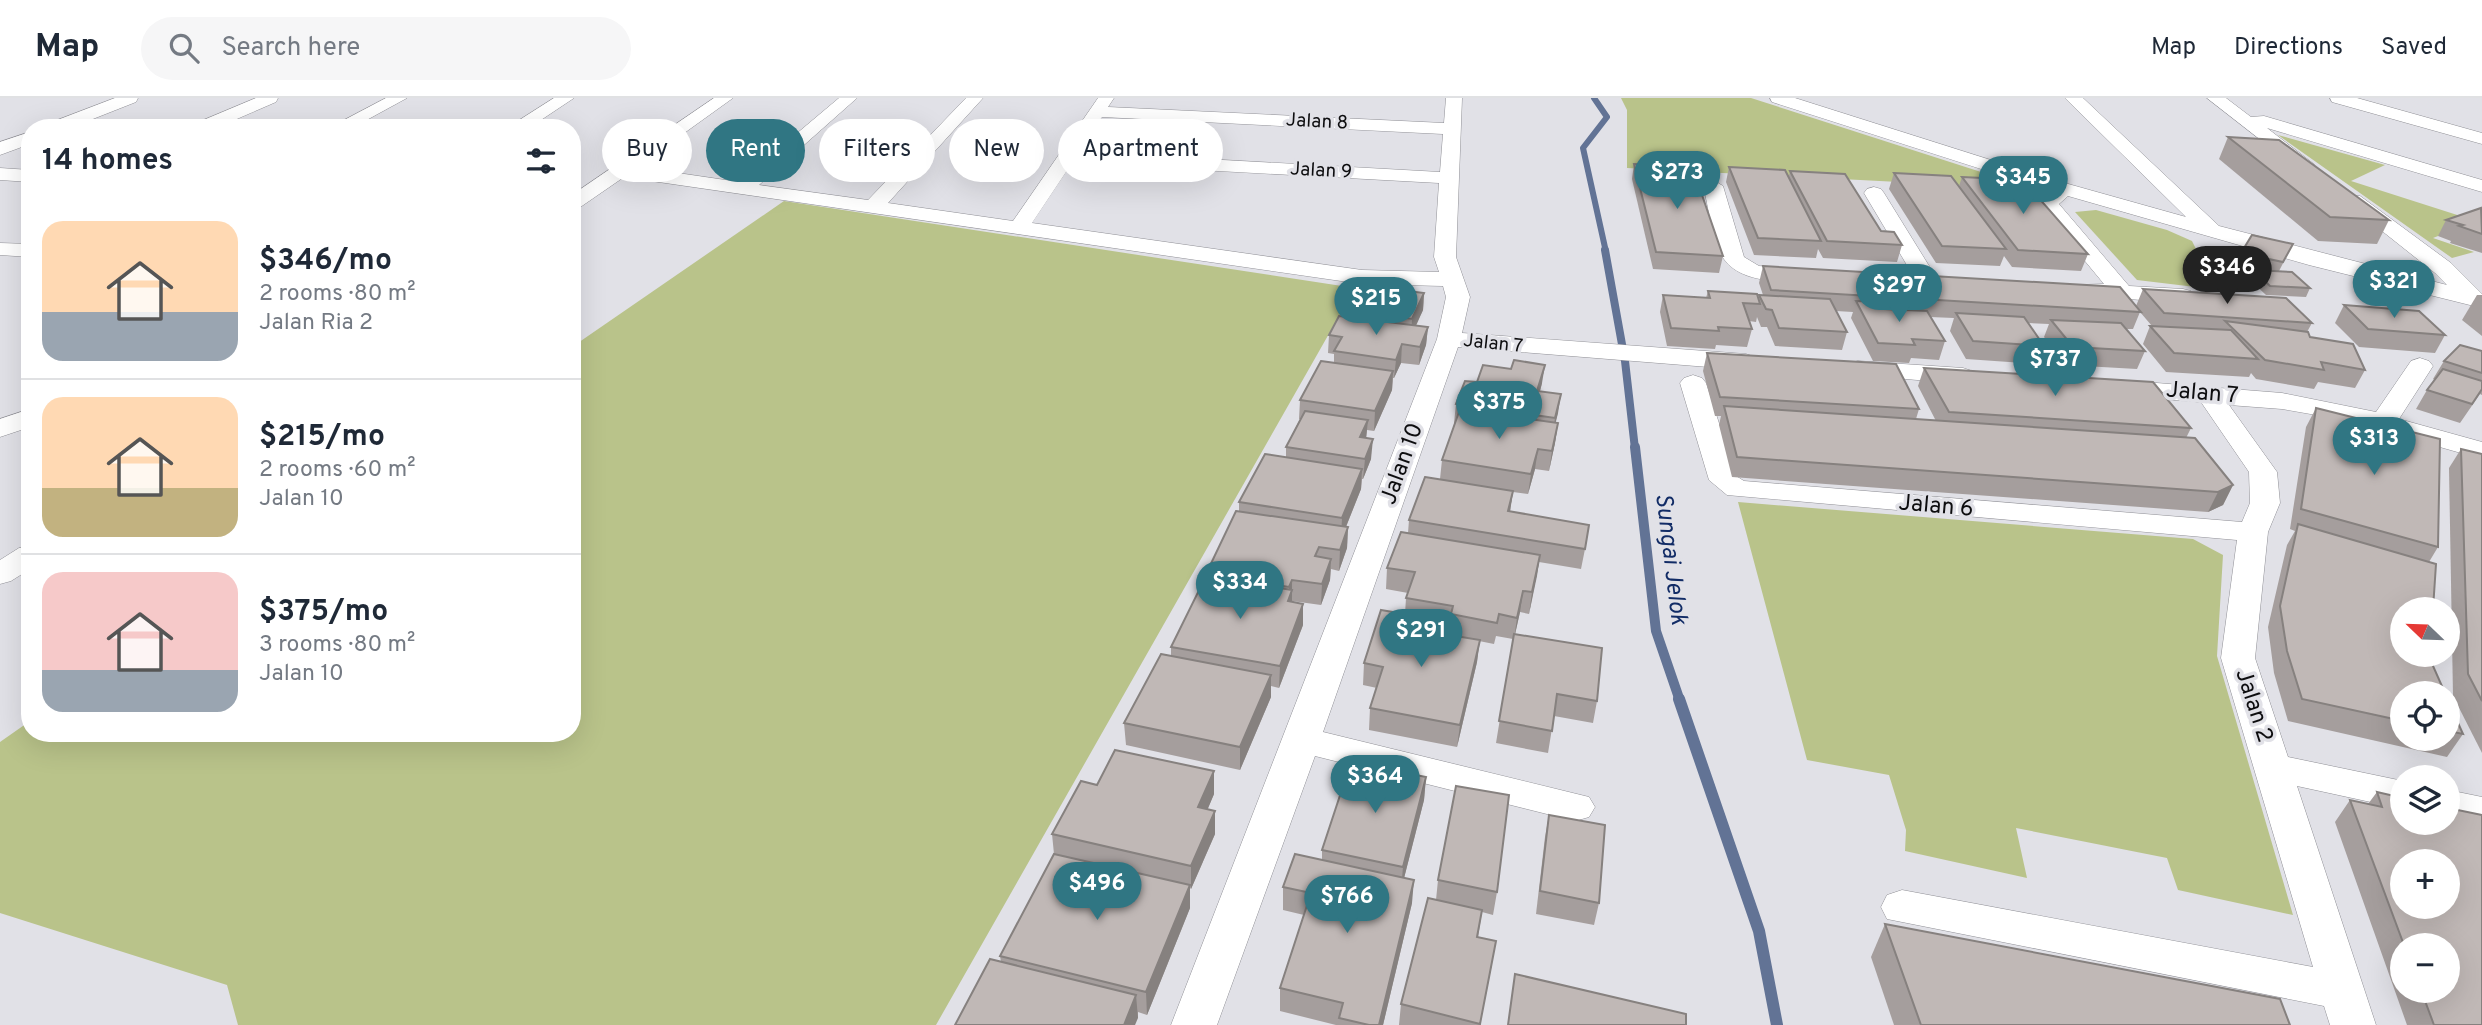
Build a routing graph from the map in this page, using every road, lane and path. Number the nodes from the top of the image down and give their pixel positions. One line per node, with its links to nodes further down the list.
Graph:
1 (130, 98): 15 (street)
2 (270, 98): 16 (street)
3 (399, 98): 17 (street)
4 (566, 98): 18 (street)
5 (725, 98): 19 (street)
6 (849, 98): 33 (street)
7 (975, 98): 37 (street)
8 (1454, 98): 20 (street, Jalan 10)
9 (1778, 98): 34 (street)
10 (2073, 98): 39 (street)
11 (2215, 98): 14 (street)
12 (2338, 98): 21 (street)
13 (1102, 105): 20 (street, Jalan 8)
14 (2238, 114): 32 (street); 50 (street)
15 (76, 119)
16 (221, 119)
17 (356, 119)
18 (531, 119)
19 (692, 122)
20 (1452, 129): 28 (street, Jalan 10)
21 (2482, 139)
22 (21, 141): 23 (street)
23 (0, 149)
24 (1223, 166): 28 (street, Jalan 9)
25 (1058, 169): 38 (street)
26 (0, 174): 27 (street)
27 (21, 175)
28 (1449, 178): 43 (street, Jalan 10)
29 (692, 181): 33 (street)
30 (606, 182): 36 (street)
31 (1713, 186): 42 (street)
32 (2482, 186)
33 (742, 189): 37 (street)
34 (2065, 189): 39 (street); 48 (street)
35 (1874, 193): 45 (street)
36 (581, 198)
37 (873, 207): 38 (street)
38 (1018, 228): 43 (street)
39 (2214, 232): 50 (street)
40 (0, 249): 41 (street)
41 (21, 250)
42 (1824, 277)
43 (1454, 279): 51 (street, Jalan 10)
44 (1902, 281): 45 (street)
45 (1928, 282): 46 (street)
46 (1956, 283)
47 (2053, 288): 48 (street)
48 (2122, 292): 49 (street)
49 (2199, 298)
50 (2478, 300)
51 (1448, 339): 52 (street, Jalan 7); 66 (street, Jalan 10)
52 (1774, 364)
53 (2420, 366): 60 (street)
54 (1829, 368): 55 (street)
55 (1981, 377)
56 (1693, 383): 63 (street, Jalan 6)
57 (2089, 385): 58 (street, Jalan 7)
58 (2208, 394): 60 (street, Jalan 7); 63 (street, Jalan 2)
59 (21, 421): 61 (street)
60 (2384, 422): 62 (street, Jalan 7)
61 (0, 429)
62 (2482, 451)
63 (2253, 532): 67 (street, Jalan 2)
64 (21, 561): 65 (street)
65 (0, 575)
66 (1302, 740): 70 (street); 74 (street, Jalan 10)
67 (2273, 767): 68 (street); 73 (street, Jalan 2)
68 (2390, 792)
69 (2460, 806): 71 (street)
70 (1575, 807)
71 (2482, 811)
72 (1902, 907): 73 (street)
73 (2348, 1008)
74 (1195, 1025)

